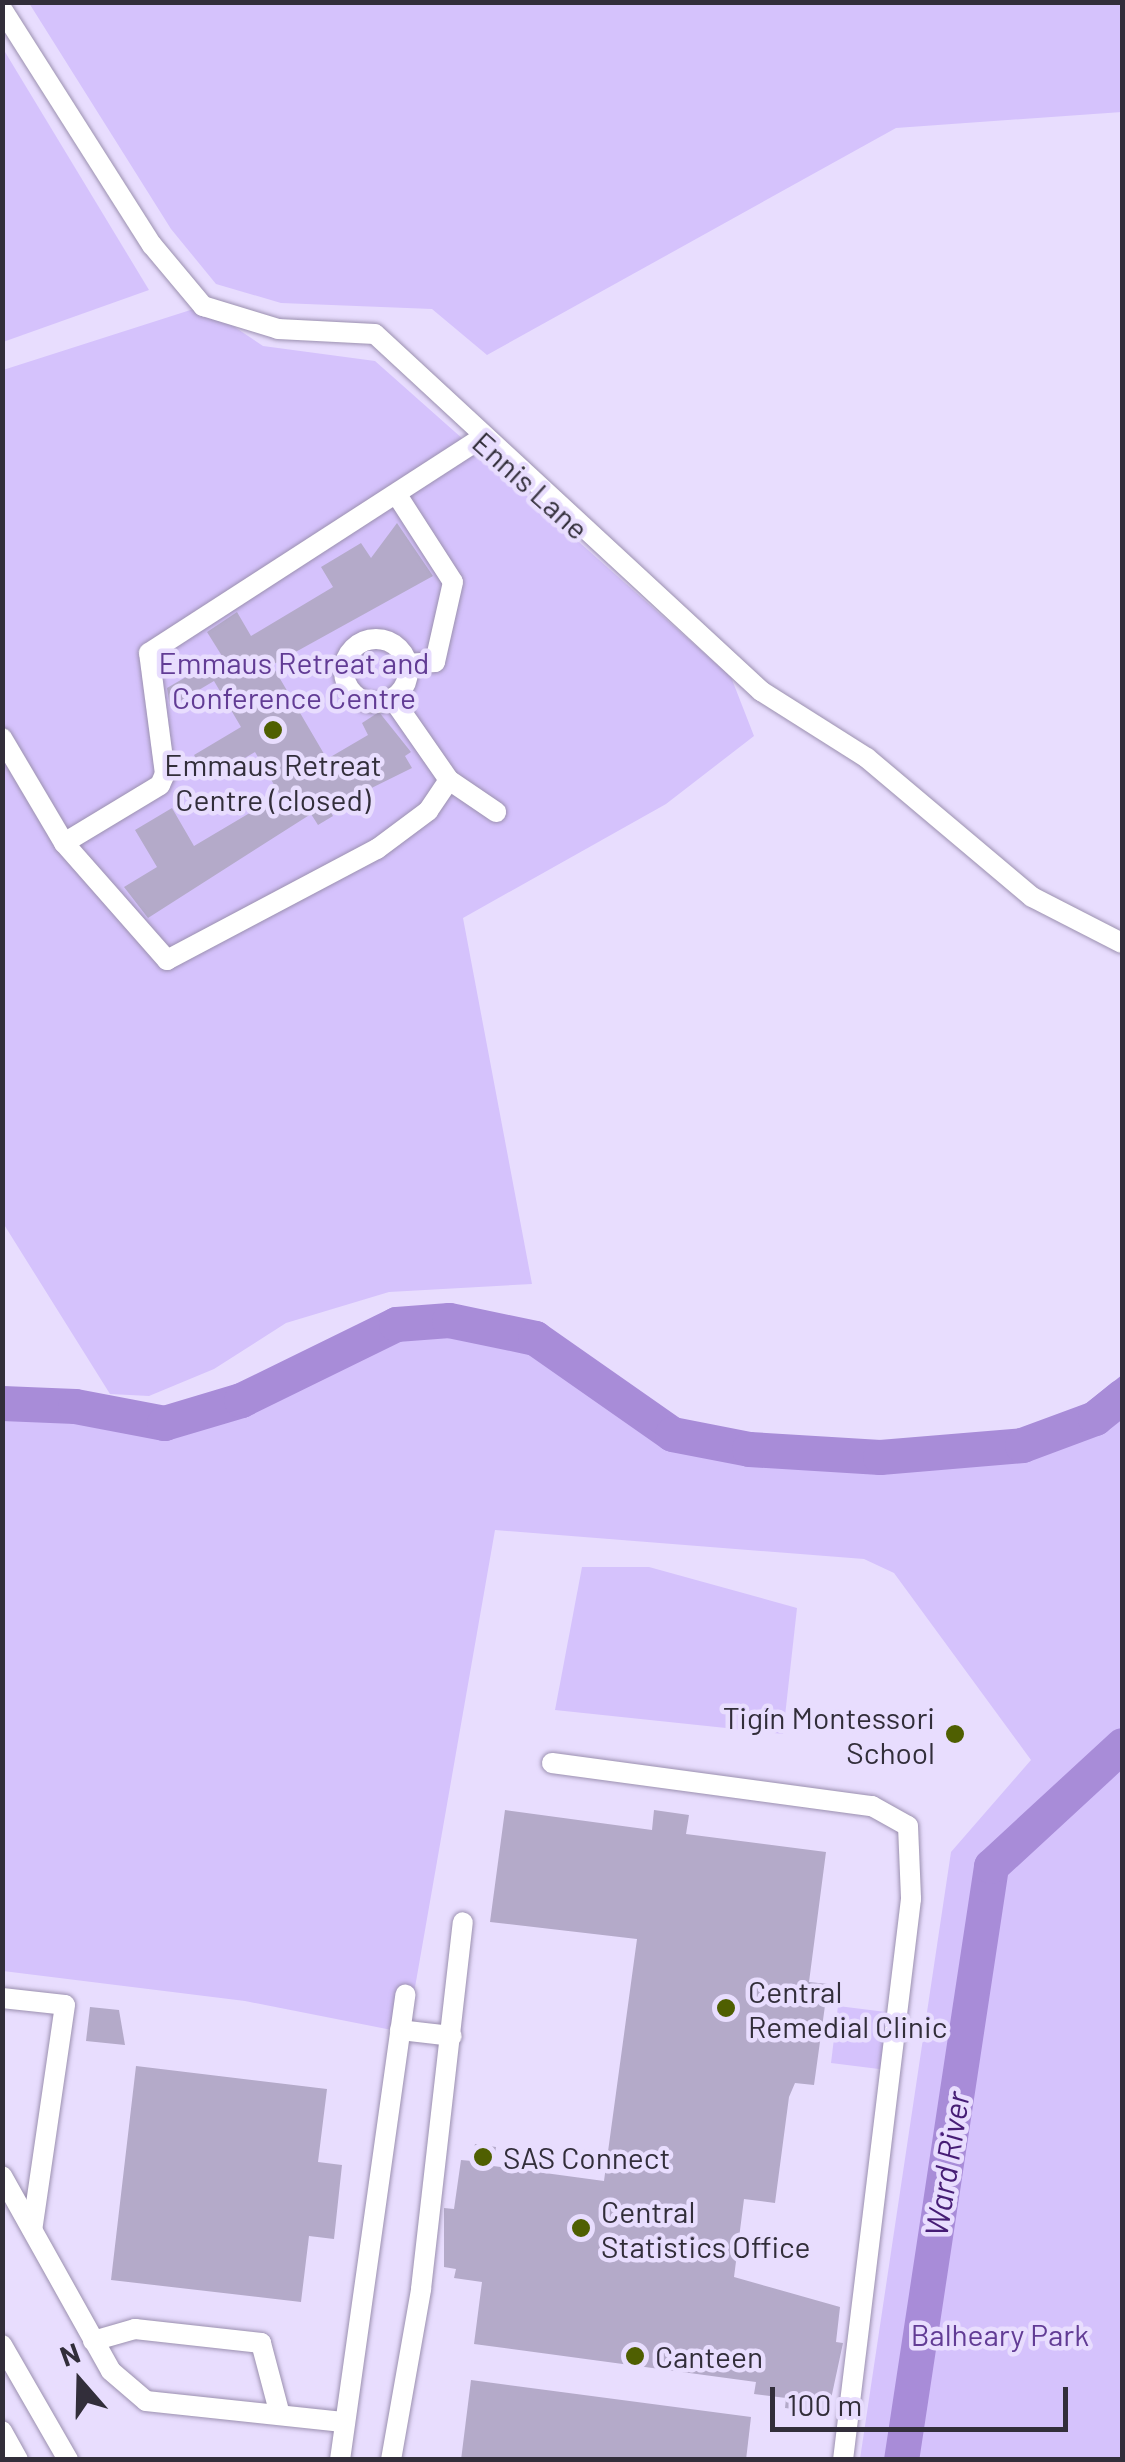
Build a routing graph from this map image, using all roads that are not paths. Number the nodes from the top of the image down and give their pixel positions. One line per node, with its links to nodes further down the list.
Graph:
1 (2, 8): 2 (street, Ennis Lane)
2 (480, 439): 3 (street); 10 (street, Ennis Lane)
3 (397, 494): 4 (street); 9 (street)
4 (407, 664): 5 (street); 5 (street)
5 (392, 698): 7 (street)
6 (2, 738): 9 (street)
7 (449, 780): 8 (street); 9 (street)
8 (496, 812)
9 (64, 843)
10 (1122, 943)
11 (552, 1763): 28 (street)
12 (464, 1922): 16 (street)
13 (405, 1995): 15 (street)
14 (2, 1998): 18 (street)
15 (400, 2030): 16 (street); 22 (street)
16 (452, 2036): 27 (street)
17 (2, 2176): 18 (street)
18 (32, 2230): 19 (street)
19 (93, 2342): 21 (street); 21 (street)
20 (2, 2345): 25 (street)
21 (280, 2415): 22 (street)
22 (344, 2422): 26 (street)
23 (4, 2438): 24 (street)
24 (18, 2460)
25 (68, 2460)
26 (340, 2460)
27 (391, 2460)
28 (844, 2460)

